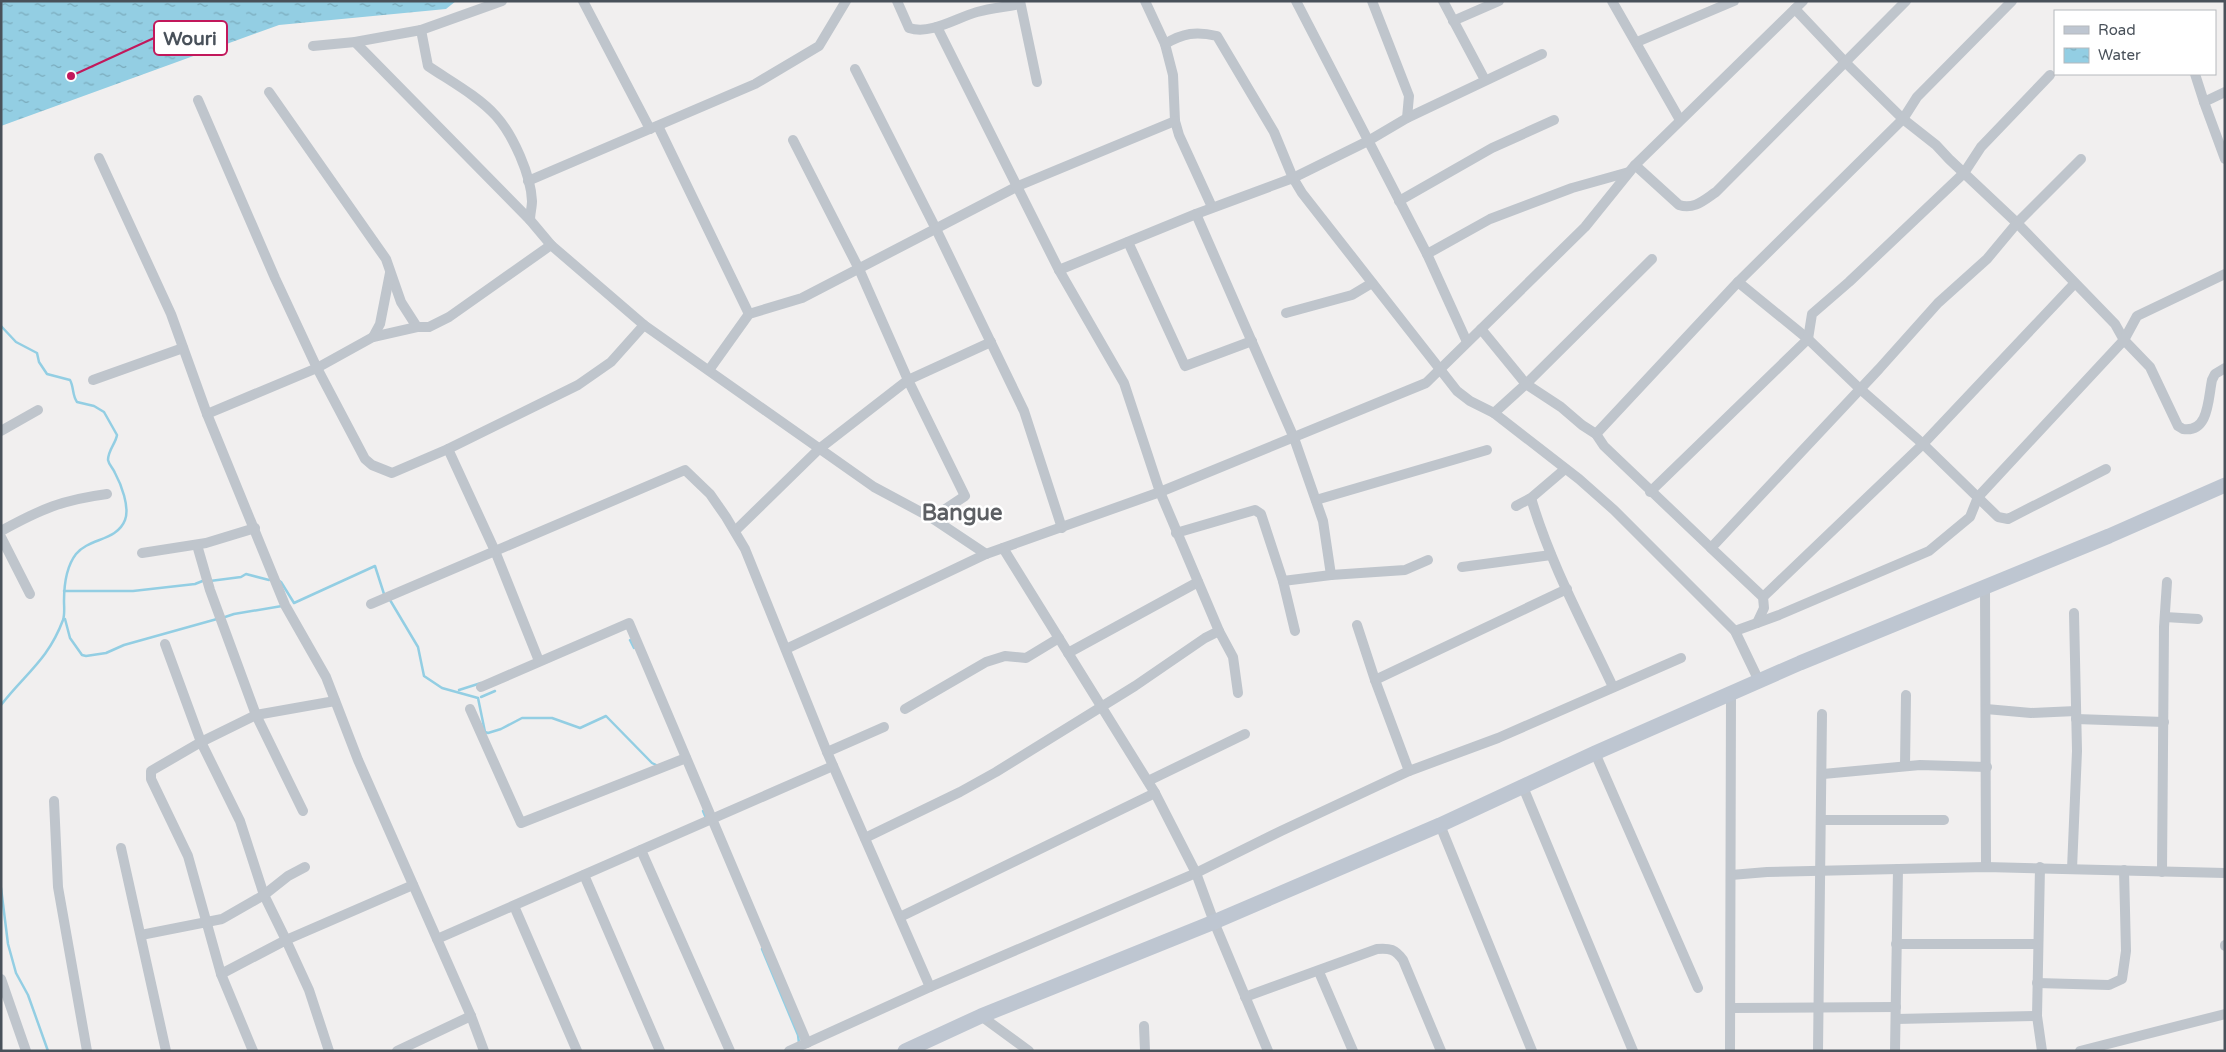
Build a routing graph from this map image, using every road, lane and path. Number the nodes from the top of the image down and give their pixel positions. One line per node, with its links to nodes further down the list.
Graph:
1 (502, 1): 18 (street)
2 (583, 1): 39 (street)
3 (846, 1): 39 (street)
4 (897, 1): 17 (street)
5 (1145, 1): 21 (street)
6 (1296, 1): 41 (street)
7 (1372, 1): 34 (street)
8 (1443, 1): 16 (street)
9 (1498, 1): 16 (street)
10 (1612, 1): 20 (street)
11 (1734, 1): 20 (street)
12 (1906, 1): 24 (street)
13 (2012, 1): 35 (street)
14 (1020, 3): 17 (street); 29 (street)
15 (1799, 5): 24 (street); 37 (street)
16 (1453, 21): 28 (street)
17 (937, 27): 49 (street)
18 (421, 30): 19 (street); 48 (street)
19 (355, 42): 22 (street); 53 (street)
20 (1637, 42): 37 (street)
21 (1164, 44): 38 (street); 47 (street)
22 (313, 46)
23 (1542, 54): 28 (street)
24 (1846, 63): 35 (street); 45 (street)
25 (855, 69): 55 (street)
26 (2050, 75): 46 (street)
27 (2195, 75): 33 (street)
28 (1485, 80): 34 (street)
29 (1037, 82)
30 (269, 92): 61 (street)
31 (2225, 92): 33 (street)
32 (198, 100): 79 (street)
33 (2204, 102): 44 (street)
34 (1407, 118): 41 (street)
35 (1903, 118): 46 (street); 64 (street)
36 (1554, 120): 50 (street)
37 (1680, 120): 45 (street)
38 (1175, 121): 49 (street); 51 (street)
39 (654, 127): 48 (street); 68 (street)
40 (793, 140): 60 (street)
41 (1368, 141): 47 (street); 50 (street)
42 (99, 158): 78 (street)
43 (2081, 159): 54 (street)
44 (2225, 159)
45 (1632, 169): 58 (street); 71 (street)
46 (1964, 173): 54 (street); 73 (street)
47 (1293, 178): 51 (street); 65 (street)
48 (528, 181): 53 (street)
49 (1018, 186): 55 (street); 62 (street)
50 (1399, 201): 58 (street)
51 (1212, 208): 52 (street)
52 (1196, 214): 56 (street); 75 (street)
53 (530, 220): 57 (street)
54 (2017, 223): 66 (street); 86 (street)
55 (936, 229): 60 (street); 76 (street)
56 (1128, 242): 62 (street); 75 (street)
57 (552, 245): 69 (street); 70 (street)
58 (1427, 254): 77 (street)
59 (1652, 259): 85 (street)
60 (858, 269): 68 (street); 84 (street)
61 (390, 270): 70 (street); 72 (street)
62 (1059, 270): 100 (street)
63 (2225, 274): 74 (street)
64 (1738, 282): 73 (street); 91 (street)
65 (1372, 283): 67 (street); 82 (street)
66 (2074, 284): 74 (street); 93 (street)
67 (1286, 313)
68 (749, 314): 81 (street)
69 (644, 325): 81 (street); 94 (street)
70 (417, 326): 72 (street)
71 (1481, 328): 77 (street); 85 (street)
72 (372, 337): 79 (street)
73 (1808, 339): 86 (street); 101 (street)
74 (2124, 340): 80 (street); 103 (street)
75 (1252, 341): 92 (street)
76 (991, 342): 84 (street); 109 (street)
77 (1468, 342): 82 (street)
78 (183, 348): 83 (street); 89 (street)
79 (316, 368): 89 (street); 94 (street)
80 (2225, 368)
81 (709, 370): 95 (street)
82 (1441, 371): 88 (street); 92 (street)
83 (93, 380)
84 (908, 380): 95 (street); 107 (street)
85 (1526, 384): 88 (street); 91 (street)
86 (1859, 388): 93 (street); 116 (street)
87 (38, 410): 90 (street)
88 (1494, 413): 97 (street)
89 (208, 414): 108 (street)
90 (1, 431)
91 (1596, 434): 101 (street)
92 (1294, 438): 100 (street); 105 (street)
93 (1922, 444): 103 (street); 130 (street)
94 (448, 449): 117 (street)
95 (819, 449): 107 (street); 111 (street)
96 (1488, 450): 105 (street)
97 (1565, 469): 104 (street); 139 (street)
98 (2106, 469): 103 (street)
99 (2225, 485): 127 (main road)
100 (1160, 492): 109 (street); 112 (street)
101 (1650, 492): 116 (street)
102 (107, 494): 110 (street)
103 (1978, 497): 135 (street)
104 (1531, 498): 106 (street); 120 (street)
105 (1316, 500): 123 (street)
106 (1516, 506)
107 (932, 518): 119 (street)
108 (255, 528): 114 (street); 153 (street)
109 (1062, 528): 115 (street)
110 (1, 531)
111 (735, 531): 117 (street); 142 (street)
112 (1176, 533): 124 (street); 125 (street)
113 (1, 538): 129 (street)
114 (197, 545): 118 (street); 158 (street)
115 (1003, 548): 119 (street); 140 (street)
116 (1711, 548): 130 (street)
117 (495, 551): 131 (street); 145 (street)
118 (142, 552)
119 (986, 554): 142 (street)
120 (1551, 555): 122 (street); 128 (street)
121 (1428, 560): 123 (street)
122 (1462, 567)
123 (1332, 575): 124 (street)
124 (1283, 581): 138 (street)
125 (1198, 582): 137 (street); 143 (street)
126 (2167, 582): 133 (street)
127 (1985, 586): 147 (main road); 157 (street)
128 (1567, 589): 146 (street); 149 (street)
129 (30, 594)
130 (1763, 597): 135 (street)
131 (371, 604)
132 (2074, 613): 160 (street)
133 (2165, 618): 134 (street); 161 (street)
134 (2198, 619)
135 (1757, 623): 139 (street)
136 (1358, 625): 146 (street)
137 (1219, 631): 150 (street); 154 (street)
138 (1294, 631)
139 (1735, 631): 147 (street)
140 (1059, 638): 143 (street); 156 (street)
141 (165, 644): 164 (street)
142 (786, 649): 165 (street)
143 (1068, 653): 154 (street)
144 (1681, 658): 149 (street)
145 (540, 661): 148 (street); 167 (street)
146 (1374, 680): 171 (street)
147 (1759, 681): 151 (main road)
148 (481, 687)
149 (1613, 687): 171 (street)
150 (1238, 694)
151 (1731, 694): 166 (main road); 196 (street)
152 (1906, 695): 169 (street)
153 (335, 701): 158 (street); 197 (street)
154 (1102, 706): 173 (street); 182 (street)
155 (470, 709): 167 (street)
156 (905, 709)
157 (1986, 709): 160 (street); 170 (street)
158 (256, 714): 164 (street); 177 (street)
159 (1822, 714): 172 (street)
160 (2076, 715): 161 (street); 189 (street)
161 (2164, 722): 192 (street)
162 (884, 727): 165 (street)
163 (1245, 734): 173 (street)
164 (201, 742): 198 (street); 201 (street)
165 (827, 752): 168 (street)
166 (1595, 753): 174 (main road); 213 (street)
167 (686, 758): 178 (street)
168 (833, 766): 178 (street); 182 (street)
169 (1905, 766): 170 (street); 172 (street)
170 (1987, 767): 186 (street)
171 (1409, 770): 193 (street)
172 (1823, 774): 179 (street)
173 (1148, 781): 175 (street)
174 (1522, 787): 181 (main road); 244 (street)
175 (1155, 793): 193 (street); 200 (street)
176 (54, 801): 227 (street)
177 (303, 811)
178 (712, 819): 184 (street); 224 (street)
179 (1822, 820): 180 (street); 191 (street)
180 (1944, 820)
181 (1440, 825): 202 (main road); 243 (street)
182 (865, 838): 200 (street)
183 (121, 848): 203 (street)
184 (641, 850): 195 (street); 235 (street)
185 (304, 867): 198 (street)
186 (1986, 867): 187 (street); 188 (street)
187 (2040, 867): 189 (street); 207 (street)
188 (1898, 869): 191 (street); 206 (street)
189 (2072, 869): 190 (street)
190 (2124, 870): 192 (street); 211 (street)
191 (1821, 872): 196 (street); 215 (street)
192 (2162, 872): 194 (street)
193 (1196, 873): 202 (street); 212 (street)
194 (2225, 873)
195 (584, 875): 199 (street); 234 (street)
196 (1731, 875): 217 (street)
197 (413, 885): 204 (street); 205 (street)
198 (264, 895): 201 (street); 205 (street)
199 (514, 906): 204 (street); 233 (street)
200 (900, 917): 212 (street)
201 (206, 922): 203 (street); 209 (street)
202 (1214, 922): 214 (street); 220 (main road)
203 (141, 935): 228 (street)
204 (437, 939): 219 (street)
205 (286, 940): 209 (street); 230 (street)
206 (1896, 944): 207 (street); 216 (street)
207 (2038, 944): 211 (street)
208 (1319, 972): 214 (street); 241 (street); 242 (street)
209 (221, 974): 229 (street)
210 (1, 979): 226 (street)
211 (2037, 983): 221 (street)
212 (930, 987): 224 (street)
213 (1698, 988)
214 (1245, 997): 240 (street)
215 (1820, 1007): 216 (street); 217 (street); 246 (street)
216 (1896, 1007): 222 (street)
217 (1732, 1008): 245 (street)
218 (2225, 1014): 249 (street)
219 (472, 1016): 225 (street); 232 (street)
220 (981, 1016): 237 (main road); 238 (street)
221 (2037, 1016): 222 (street); 248 (street)
222 (1896, 1020): 247 (street)
223 (1144, 1026): 239 (street)
224 (807, 1043): 236 (street)
225 (408, 1048): 231 (street)
226 (26, 1051)
227 (87, 1051)
228 (166, 1051)
229 (253, 1051)
230 (329, 1051)
231 (397, 1051)
232 (484, 1051)
233 (577, 1051)
234 (660, 1051)
235 (730, 1051)
236 (789, 1051)
237 (905, 1051)
238 (1029, 1051)
239 (1145, 1051)
240 (1268, 1051)
241 (1353, 1051)
242 (1442, 1051)
243 (1532, 1051)
244 (1633, 1051)
245 (1730, 1051)
246 (1818, 1051)
247 (1895, 1051)
248 (2042, 1051)
249 (2080, 1051)

